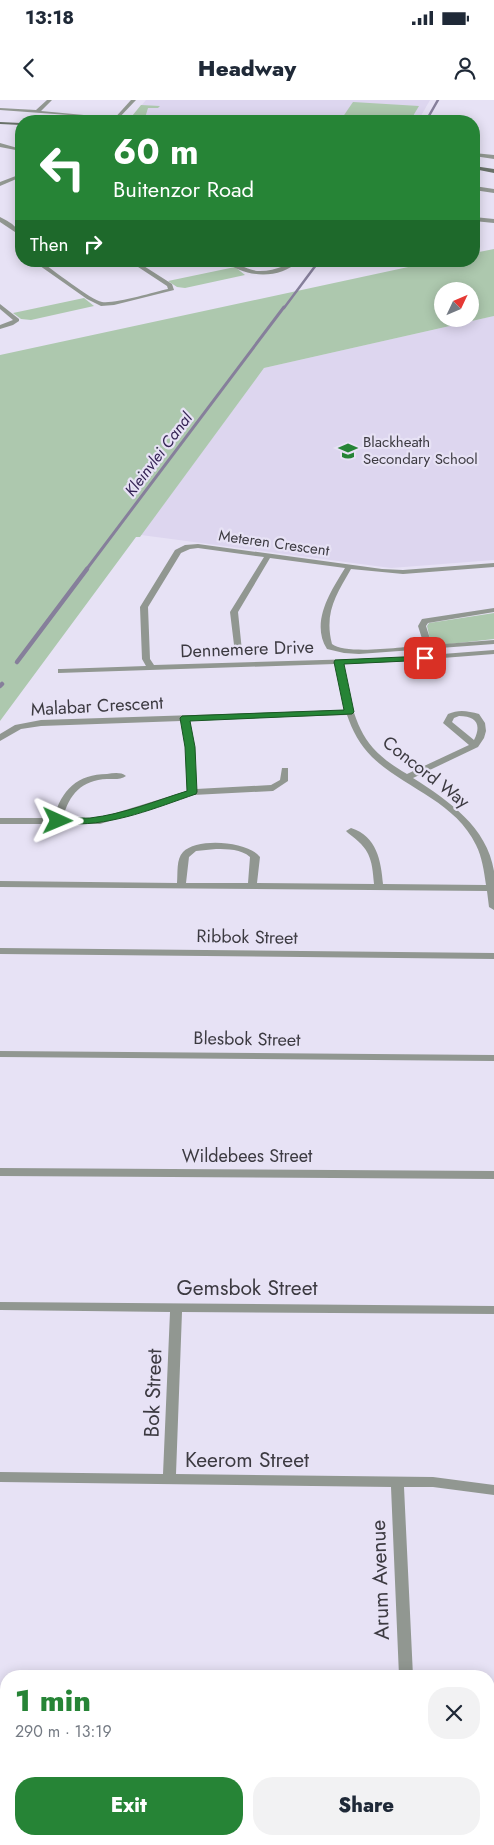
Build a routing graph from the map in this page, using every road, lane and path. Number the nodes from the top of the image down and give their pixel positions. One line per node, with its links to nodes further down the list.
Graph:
1 (50, 100): 4 (street)
2 (134, 100): 6 (street)
3 (0, 108): 4 (street)
4 (38, 111): 5 (street)
5 (82, 114)
6 (120, 115)
7 (0, 123): 8 (street)
8 (15, 124)
9 (0, 145): 10 (street)
10 (15, 149)
11 (480, 156): 12 (street)
12 (494, 157)
13 (480, 169): 14 (street)
14 (494, 171)
15 (15, 178): 16 (street)
16 (12, 179): 17 (street); 18 (street)
17 (15, 180)
18 (0, 184)
19 (480, 189): 20 (street)
20 (494, 191)
21 (0, 219): 24 (street)
22 (480, 220): 23 (street)
23 (494, 221)
24 (15, 230)
25 (44, 267): 26 (street)
26 (142, 267)
27 (237, 267): 28 (street)
28 (287, 267)
29 (0, 306): 30 (street)
30 (0, 327)
31 (268, 556): 33 (street, Meteren Crescent); 37 (street); 40 (street, Meteren Crescent)
32 (494, 565): 33 (street, Meteren Crescent)
33 (349, 567): 36 (street, Dennemere Drive)
34 (494, 610): 36 (street)
35 (494, 642): 36 (street, Dennemere Drive)
36 (428, 648)
37 (238, 652)
38 (494, 652): 39 (street, Dennemere Drive)
39 (339, 662): 40 (street, Dennemere Drive); 42 (street, Concord Way)
40 (152, 668): 41 (street, Dennemere Drive)
41 (61, 671)
42 (349, 712): 43 (street, Malabar Crescent); 48 (street, Concord Way)
43 (185, 718): 44 (street, Malabar Crescent); 49 (street)
44 (0, 738)
45 (474, 745): 48 (street)
46 (285, 770): 49 (street)
47 (122, 776): 51 (street)
48 (407, 778): 57 (street, Concord Way)
49 (192, 792): 51 (street)
50 (0, 821): 51 (street)
51 (58, 821)
52 (351, 831): 56 (street)
53 (0, 884): 54 (street)
54 (182, 886): 55 (street); 55 (street)
55 (252, 886): 56 (street)
56 (379, 888): 57 (street)
57 (491, 888): 58 (street, Concord Way)
58 (494, 907)
59 (0, 952): 60 (street, Ribbok Street)
60 (494, 956)
61 (0, 1054): 62 (street, Blesbok Street)
62 (494, 1058)
63 (0, 1172): 64 (street, Wildebees Street)
64 (494, 1175)
65 (0, 1306): 66 (street, Gemsbok Street)
66 (176, 1307): 67 (street, Gemsbok Street); 69 (street, Bok Street)
67 (494, 1310)
68 (0, 1477): 69 (street, Keerom Street)
69 (169, 1480): 70 (street, Keerom Street)
70 (397, 1481): 71 (street, Keerom Street); 72 (street, Arum Avenue)
71 (494, 1490)
72 (406, 1670)

